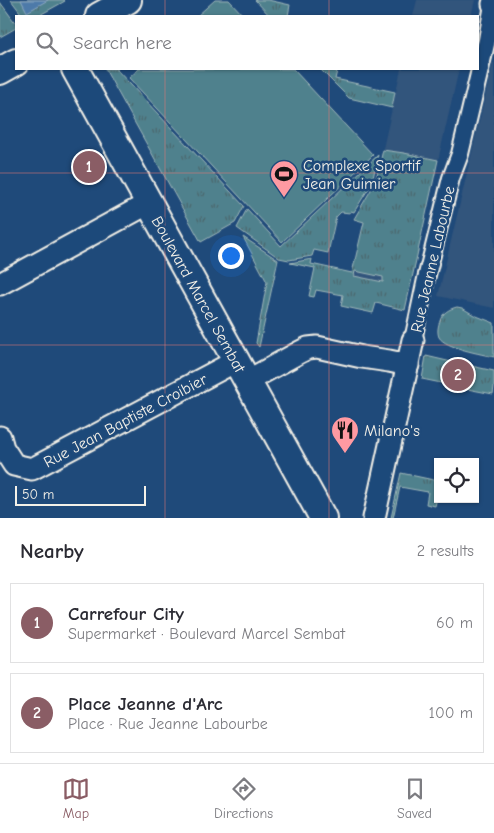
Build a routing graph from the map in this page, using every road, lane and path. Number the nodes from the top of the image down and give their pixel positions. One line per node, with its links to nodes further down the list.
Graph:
1 (128, 0): 3 (street)
2 (494, 2): 9 (street, Rue Jeanne Labourbe)
3 (101, 15)
4 (15, 63): 6 (street)
5 (76, 70): 7 (street, Boulevard Marcel Sembat)
6 (0, 71)
7 (149, 204): 8 (street); 11 (street, Boulevard Marcel Sembat)
8 (0, 284)
9 (413, 340): 10 (street, Rue Jeanne Labourbe)
10 (408, 365): 11 (street); 14 (street, Rue Jeanne Labourbe)
11 (241, 371): 12 (street, Rue Jean Baptiste Croibier); 13 (street, Boulevard Marcel Sembat)
12 (0, 437)
13 (322, 518)
14 (374, 518)

